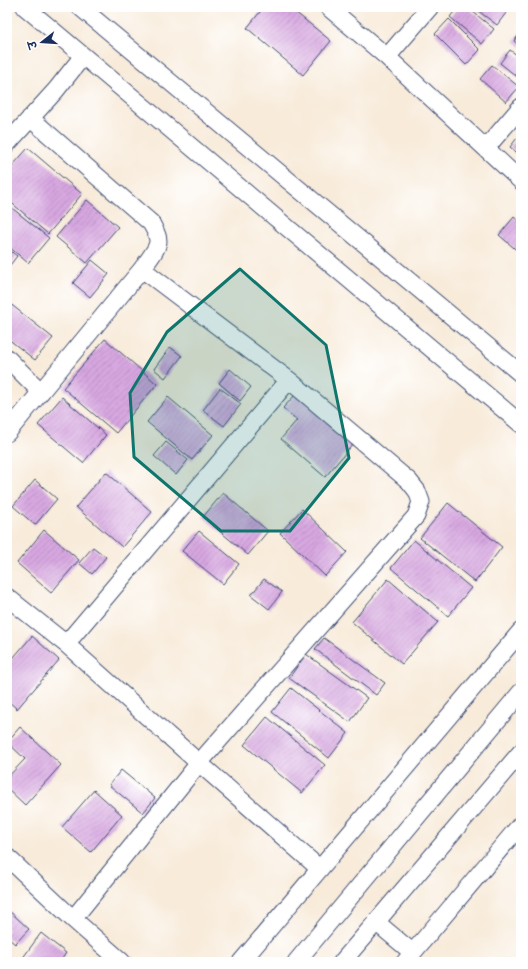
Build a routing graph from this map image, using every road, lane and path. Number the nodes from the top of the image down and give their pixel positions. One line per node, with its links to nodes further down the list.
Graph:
1 (25, 7): 5 (street)
2 (80, 7): 14 (street)
3 (328, 7): 6 (street)
4 (430, 7): 6 (street)
5 (83, 56): 8 (street); 17 (street)
6 (387, 57): 10 (street)
7 (521, 107): 10 (street)
8 (30, 118): 9 (street); 12 (street)
9 (7, 144)
10 (486, 148): 11 (street)
11 (521, 181)
12 (142, 269): 15 (street); 16 (street)
13 (7, 358): 16 (street)
14 (521, 374)
15 (289, 380): 21 (street); 24 (street)
16 (41, 392): 18 (street)
17 (521, 424)
18 (7, 433)
19 (7, 597): 21 (street)
20 (521, 631): 27 (street)
21 (66, 644): 24 (street)
22 (521, 692): 33 (street)
23 (521, 752): 29 (street)
24 (199, 763): 27 (street); 28 (street)
25 (521, 824): 30 (street)
26 (7, 858): 28 (street)
27 (320, 868): 32 (street)
28 (72, 919): 31 (street)
29 (376, 922): 30 (street); 34 (street)
30 (409, 958)
31 (122, 962)
32 (241, 962)
33 (296, 962)
34 (342, 962)

